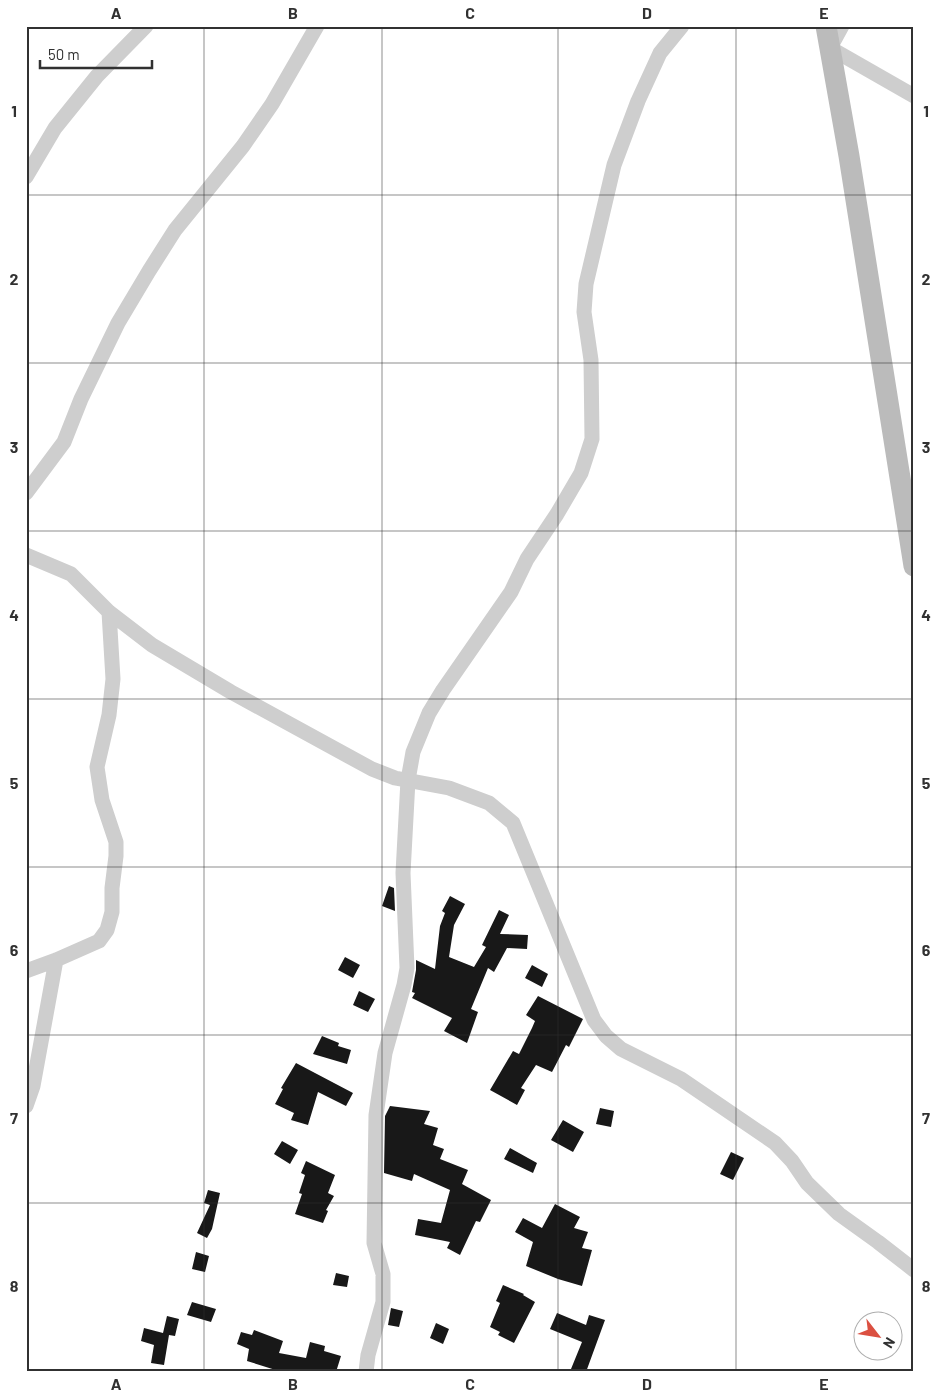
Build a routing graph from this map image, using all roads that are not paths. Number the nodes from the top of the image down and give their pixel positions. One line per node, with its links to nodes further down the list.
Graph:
1 (146, 26): 8 (street)
2 (316, 26): 9 (street)
3 (682, 26): 13 (street)
4 (826, 26): 6 (main road)
5 (842, 26): 6 (street)
6 (830, 48): 7 (street); 11 (main road)
7 (914, 96)
8 (26, 177)
9 (26, 493)
10 (26, 555): 12 (street)
11 (914, 566)
12 (109, 612): 13 (street); 14 (street)
13 (408, 780): 17 (street); 18 (street)
14 (56, 960): 15 (street); 16 (street)
15 (26, 971)
16 (26, 1106)
17 (914, 1270)
18 (366, 1372)

